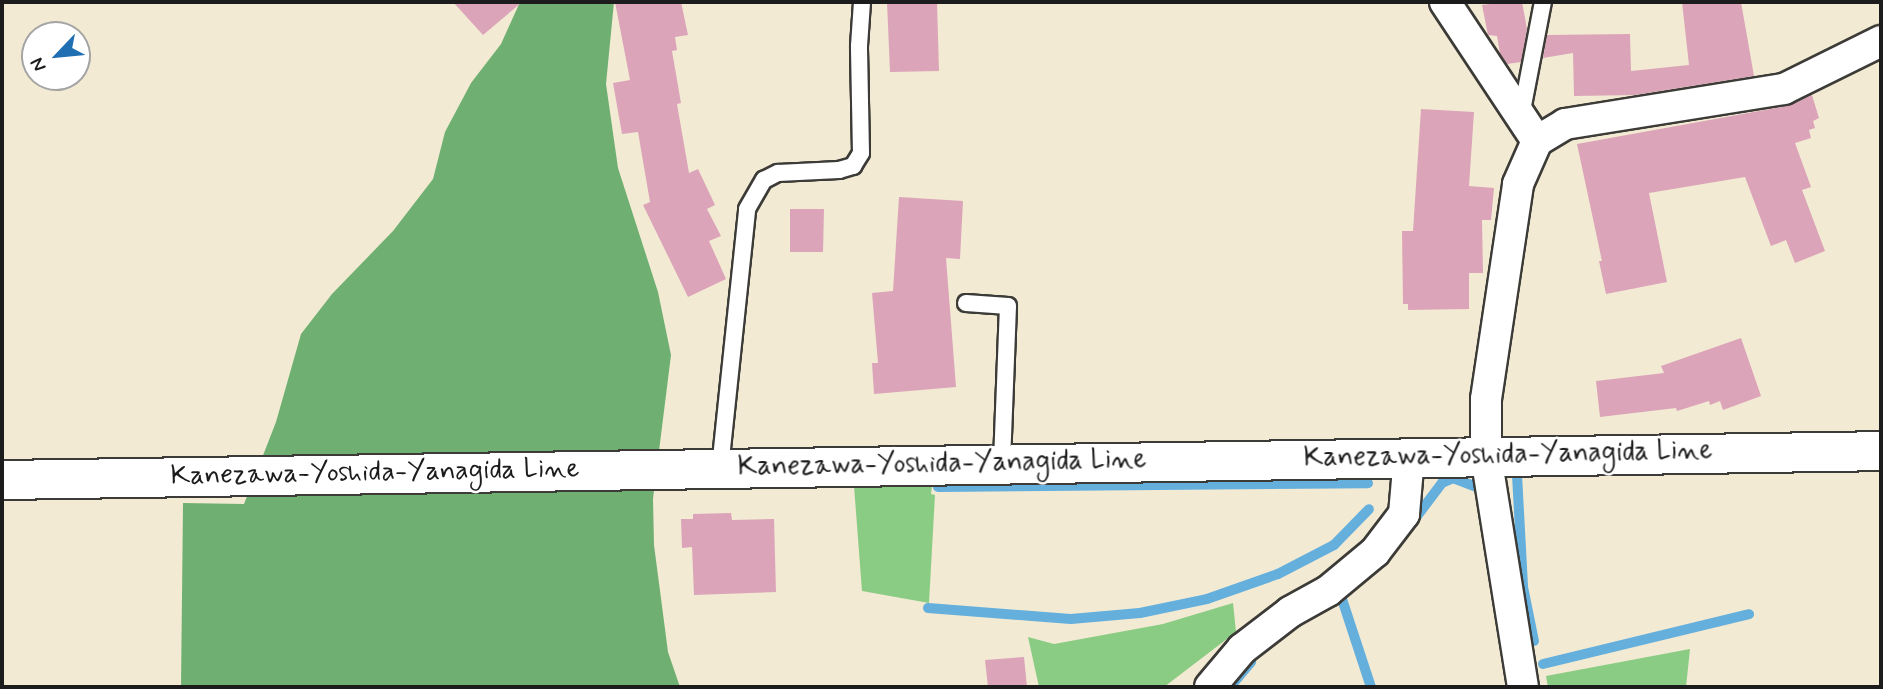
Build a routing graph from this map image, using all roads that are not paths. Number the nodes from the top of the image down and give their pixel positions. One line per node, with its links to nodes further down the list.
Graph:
1 (862, 2): 12 (lane)
2 (1445, 2): 5 (street)
3 (1543, 2): 5 (lane)
4 (1881, 41): 6 (street)
5 (1521, 116): 6 (street)
6 (1537, 141): 9 (street)
7 (967, 303): 11 (lane)
8 (1881, 451): 9 (main road, Kanezawa-Yoshida-Yanagida Line)
9 (1486, 456): 10 (main road, Kanezawa-Yoshida-Yanagida Line); 15 (street)
10 (1409, 457): 11 (main road, Kanezawa-Yoshida-Yanagida Line); 14 (street)
11 (1002, 463): 12 (main road, Kanezawa-Yoshida-Yanagida Line)
12 (720, 468): 13 (main road, Kanezawa-Yoshida-Yanagida Line)
13 (2, 480)
14 (1210, 687)
15 (1523, 687)

